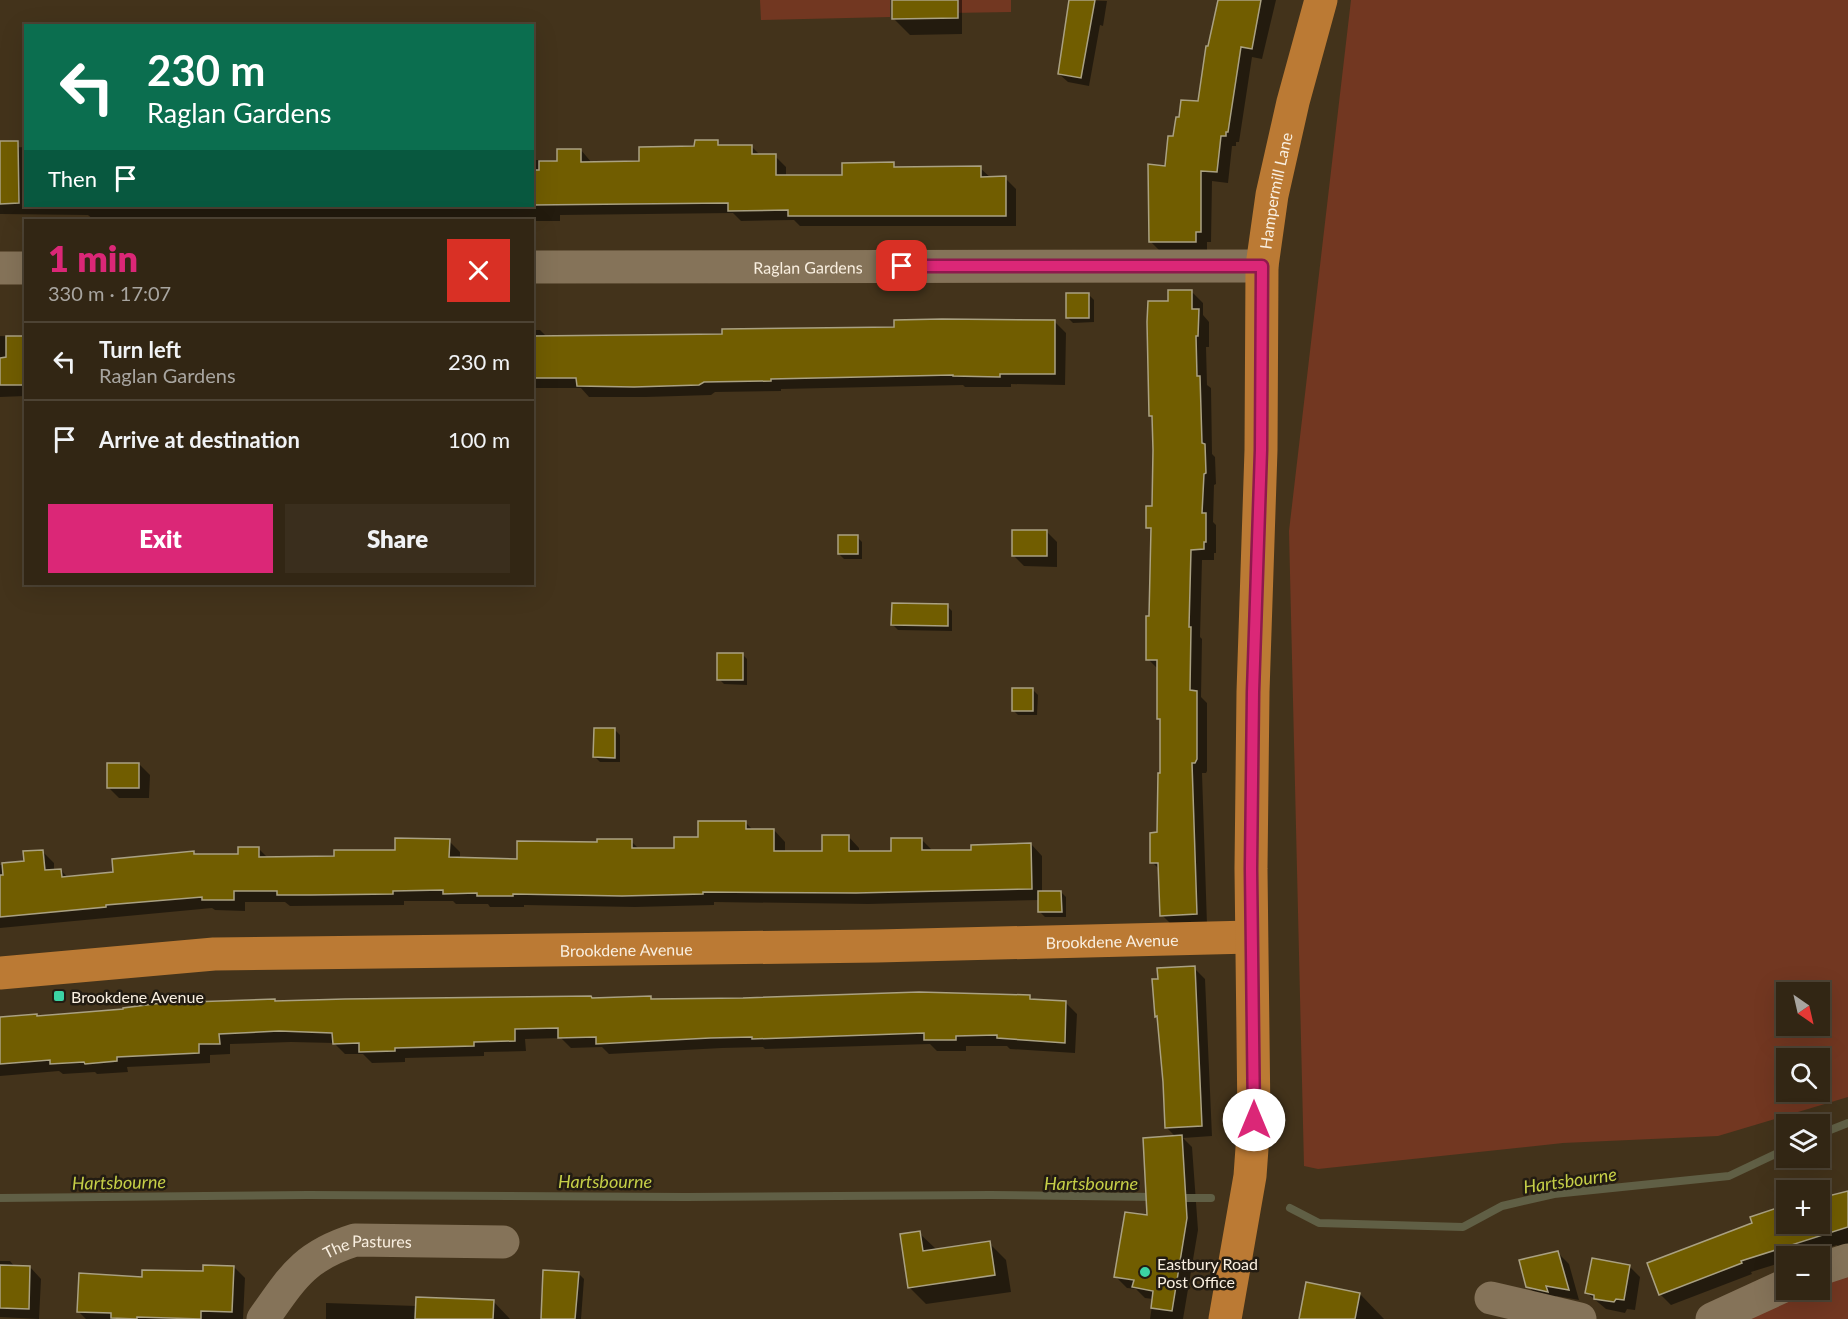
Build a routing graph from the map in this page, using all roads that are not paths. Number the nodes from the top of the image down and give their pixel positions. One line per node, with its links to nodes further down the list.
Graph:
1 (1321, 0): 2 (main road, Hampermill Lane)
2 (1262, 266): 3 (street, Raglan Gardens); 6 (main road, Hampermill Lane)
3 (534, 267)
4 (0, 268): 5 (street)
5 (24, 268)
6 (1251, 937): 7 (main road, Brookdene Avenue); 14 (main road, Hampermill Lane)
7 (0, 973)
8 (503, 1242): 13 (street, The Pastures)
9 (1848, 1260): 10 (street)
10 (1830, 1266)
11 (1776, 1290): 16 (street)
12 (1491, 1298): 15 (street)
13 (263, 1319)
14 (1225, 1319)
15 (1580, 1319)
16 (1712, 1319)

